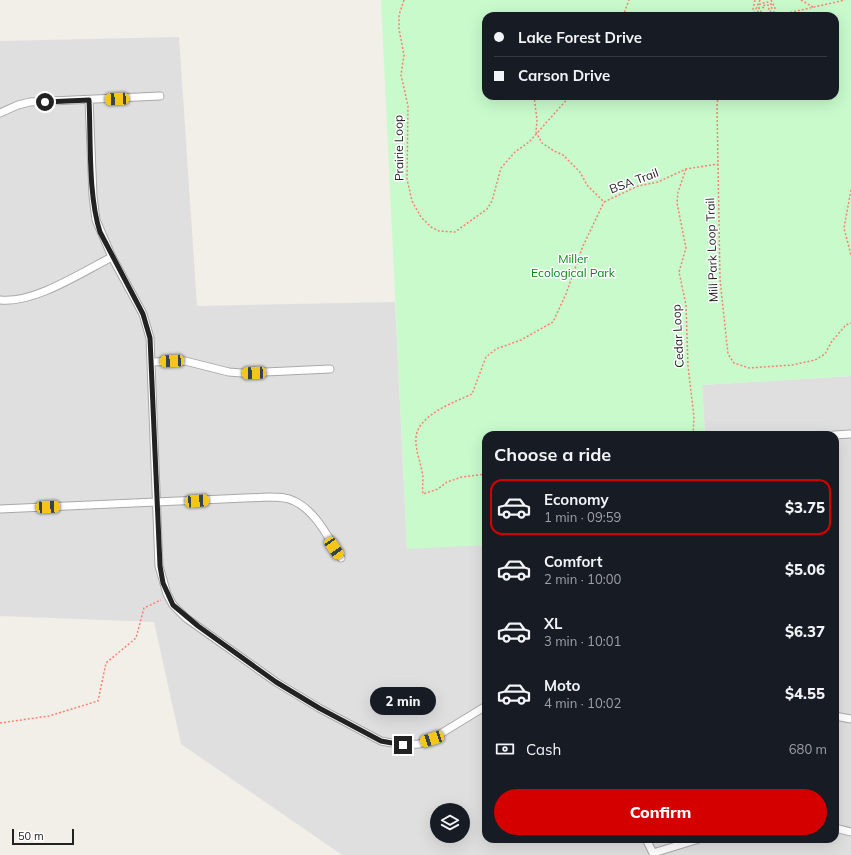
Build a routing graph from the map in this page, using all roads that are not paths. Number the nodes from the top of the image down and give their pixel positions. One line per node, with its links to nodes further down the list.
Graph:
1 (160, 96): 2 (street)
2 (89, 100): 3 (street); 4 (street)
3 (0, 113)
4 (112, 257): 5 (street); 6 (street)
5 (0, 300)
6 (151, 362): 7 (street); 10 (street)
7 (330, 369)
8 (851, 434): 9 (street)
9 (839, 435)
10 (157, 503): 11 (street); 12 (street); 13 (street)
11 (0, 509)
12 (341, 558)
13 (482, 709)
14 (839, 717): 15 (street)
15 (851, 719)
16 (839, 829): 17 (street)
17 (851, 832)
18 (648, 843): 20 (street)
19 (682, 843): 20 (street)
20 (654, 854)

